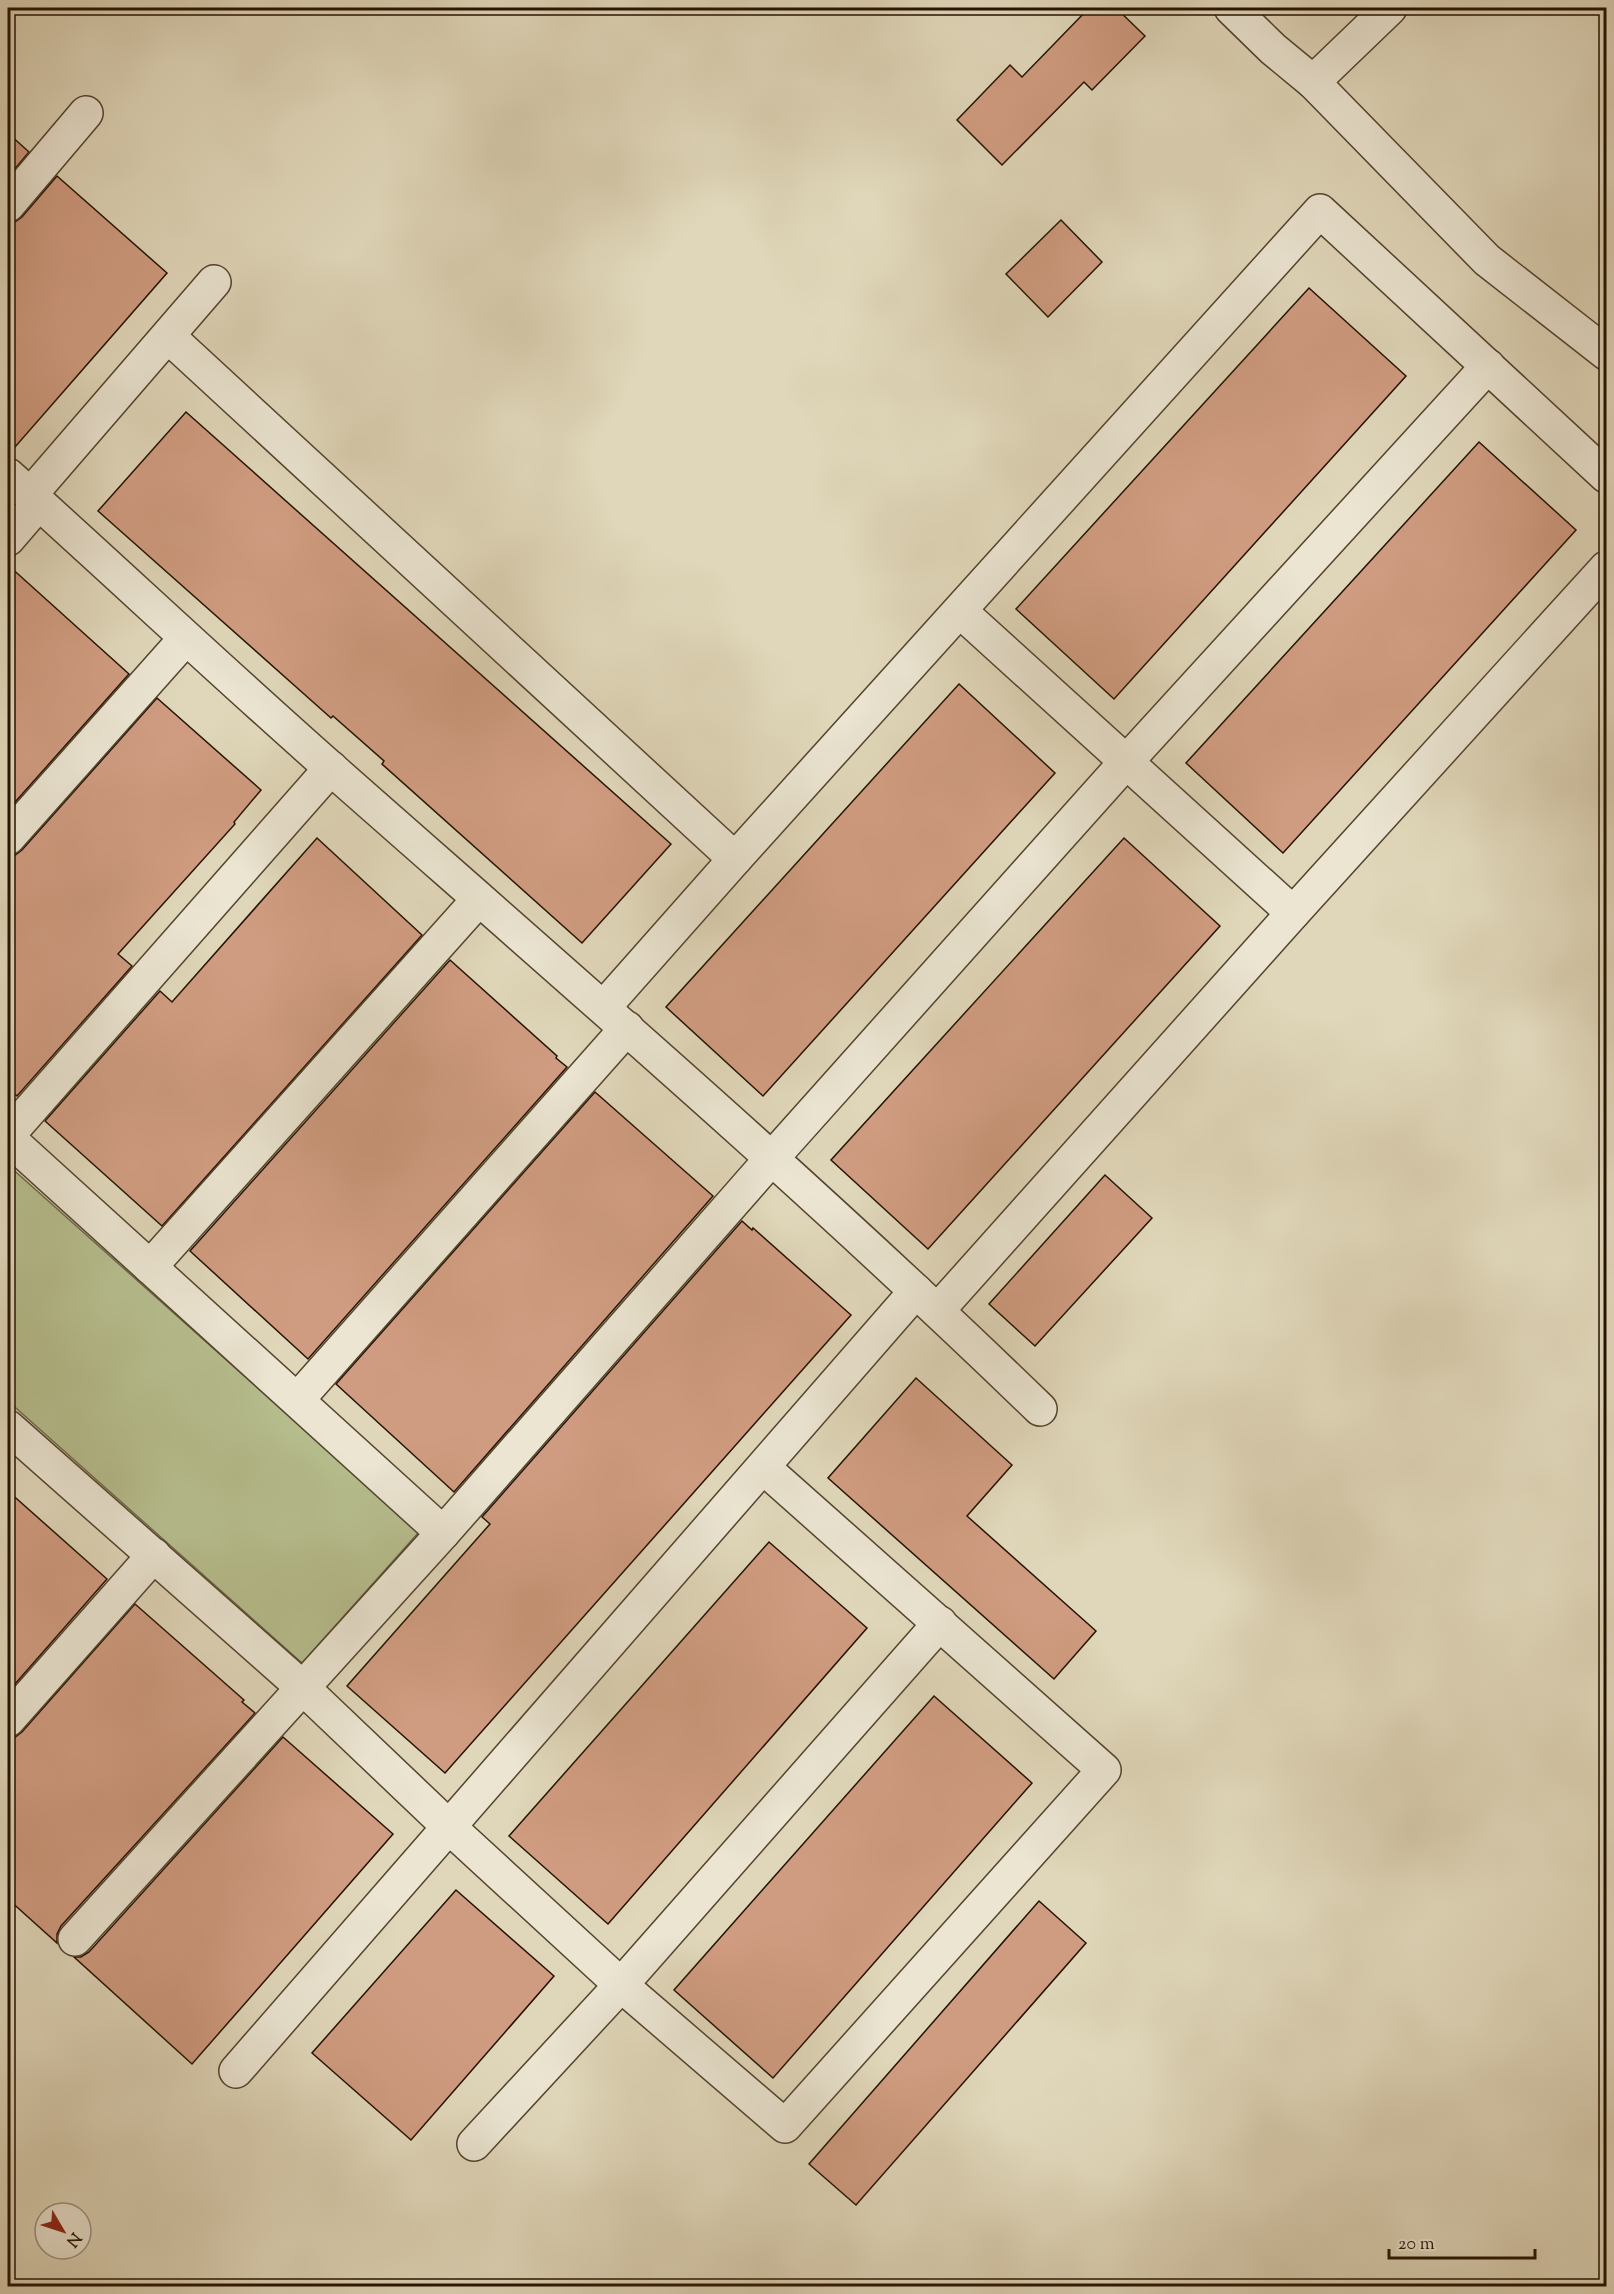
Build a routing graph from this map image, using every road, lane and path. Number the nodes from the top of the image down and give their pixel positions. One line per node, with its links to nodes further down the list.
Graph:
1 (1232, 8): 3 (street)
2 (1390, 8): 3 (street)
3 (1313, 82): 8 (street)
4 (86, 113): 5 (street)
5 (8, 205)
6 (214, 282): 7 (street)
7 (169, 337): 11 (street); 19 (street)
8 (1606, 353)
9 (1488, 366): 10 (street); 14 (street); 16 (street)
10 (1606, 476)
11 (25, 491): 12 (street); 15 (street)
12 (8, 539)
13 (1606, 568): 21 (street)
14 (960, 611): 16 (street); 19 (street)
15 (186, 638): 17 (street); 18 (street)
16 (1126, 762): 21 (street); 24 (street)
17 (331, 768): 20 (street); 23 (street)
18 (8, 838)
19 (735, 858): 22 (street)
20 (480, 899): 22 (street); 25 (street)
21 (1293, 913): 26 (street)
22 (615, 1017): 24 (street); 27 (street)
23 (8, 1136): 25 (street)
24 (772, 1158): 26 (street); 31 (street)
25 (150, 1267): 27 (street)
26 (927, 1300): 28 (street); 30 (street)
27 (298, 1400): 31 (street)
28 (1040, 1409)
29 (8, 1427): 32 (street)
30 (764, 1468): 33 (street); 36 (street)
31 (443, 1533): 34 (street)
32 (154, 1555): 34 (street); 35 (street)
33 (940, 1623): 38 (street); 38 (street)
34 (302, 1687): 36 (street); 37 (street)
35 (8, 1720)
36 (448, 1826): 38 (street); 39 (street)
37 (75, 1938)
38 (621, 1985): 40 (street)
39 (236, 2071)
40 (474, 2144)

